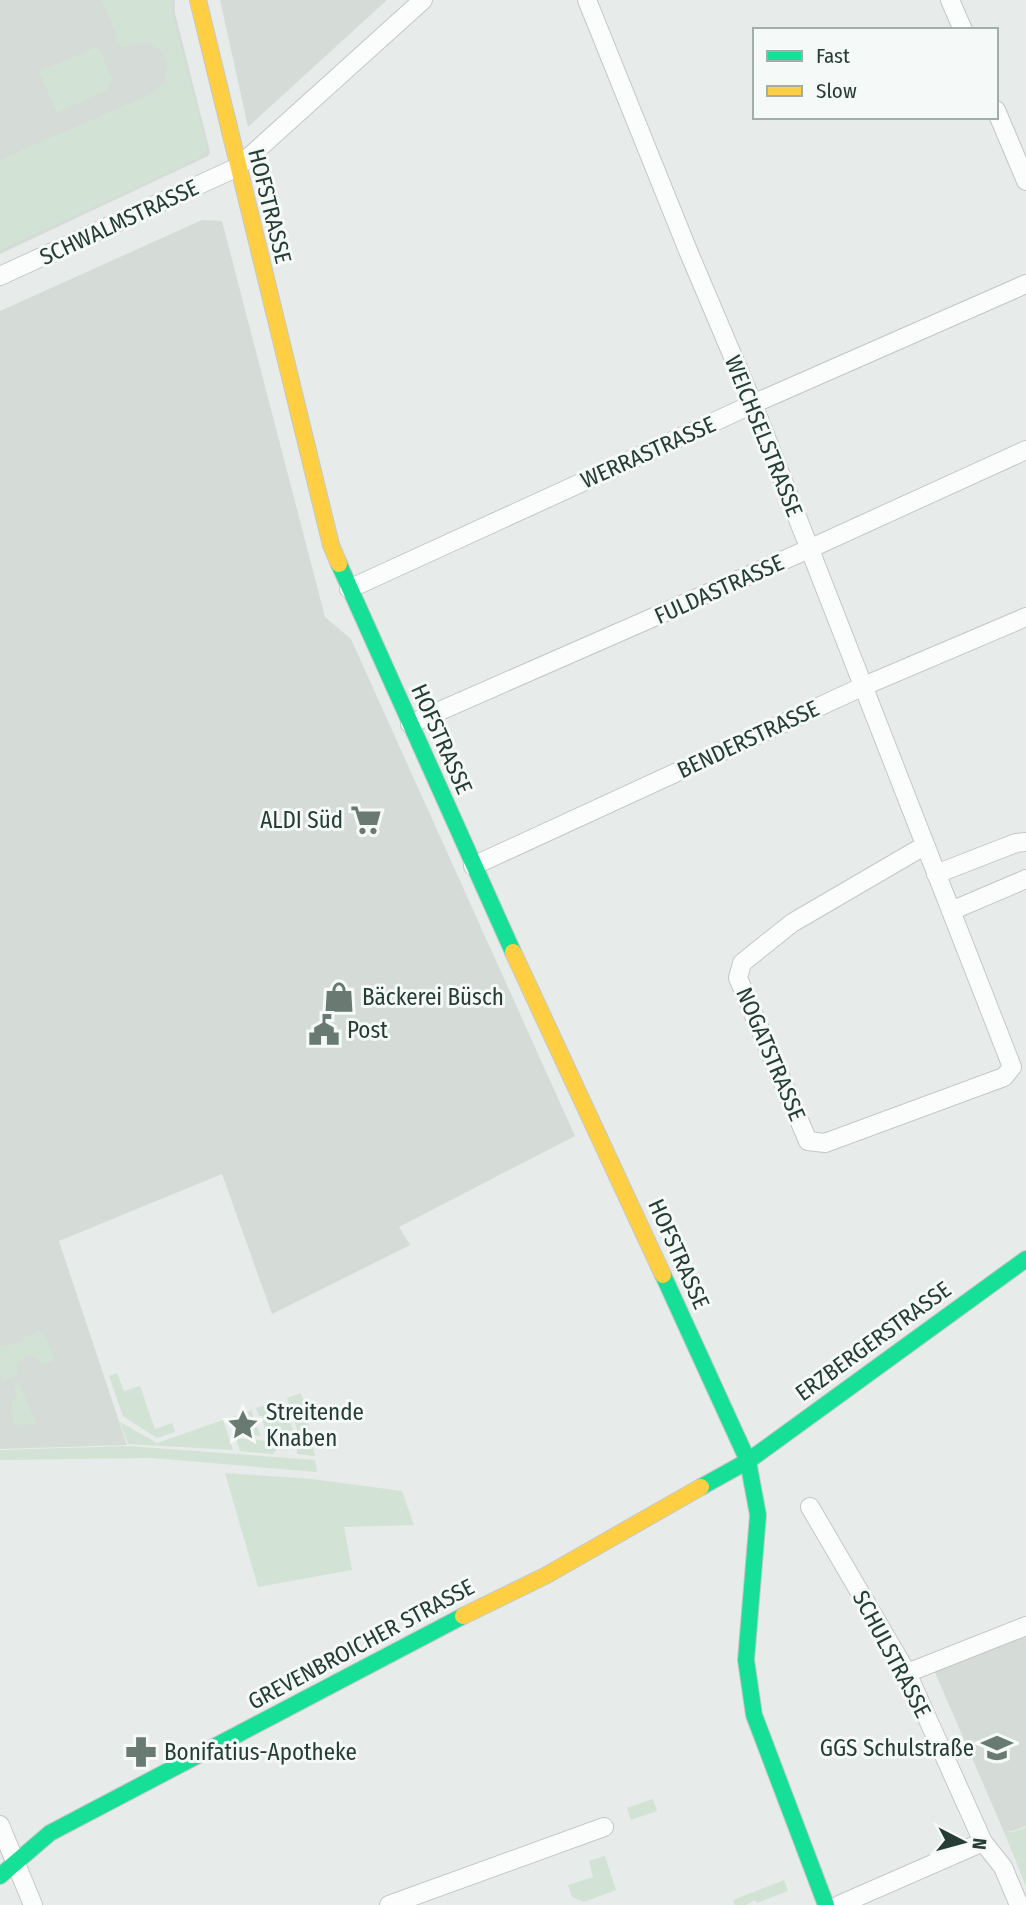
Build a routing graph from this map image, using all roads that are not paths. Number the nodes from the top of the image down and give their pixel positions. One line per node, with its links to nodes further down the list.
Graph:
1 (198, 0): 7 (street, HOFSTRASSE)
2 (423, 0): 7 (street, SCHWALMSTRASSE)
3 (587, 0): 11 (street, WEICHSELSTRASSE)
4 (950, 0): 5 (street)
5 (962, 28)
6 (998, 115): 8 (street)
7 (238, 167): 9 (street, SCHWALMSTRASSE); 14 (street, HOFSTRASSE)
8 (1026, 181)
9 (0, 276)
10 (1026, 284): 11 (street, WERRASTRASSE)
11 (753, 404): 13 (street, WEICHSELSTRASSE); 14 (street, WERRASTRASSE)
12 (1026, 450): 13 (street, FULDASTRASSE)
13 (809, 549): 16 (street, WEICHSELSTRASSE); 17 (street, FULDASTRASSE)
14 (349, 589): 17 (street, HOFSTRASSE)
15 (1026, 617): 16 (street, BENDERSTRASSE)
16 (864, 687): 19 (street, WEICHSELSTRASSE); 20 (street, BENDERSTRASSE)
17 (410, 724): 20 (street, HOFSTRASSE)
18 (1026, 842): 21 (street)
19 (924, 846): 21 (street, WEICHSELSTRASSE); 24 (street, NOGATSTRASSE)
20 (473, 866): 26 (street, HOFSTRASSE)
21 (936, 874): 23 (street, WEICHSELSTRASSE)
22 (1026, 879): 23 (street)
23 (951, 911): 24 (street, WEICHSELSTRASSE)
24 (1012, 1067)
25 (1026, 1259): 26 (street, ERZBERGERSTRASSE)
26 (748, 1461): 33 (street, GREVENBROICHER STRASSE); 37 (street, HOFSTRASSE)
27 (810, 1507): 29 (street, SCHULSTRASSE)
28 (1026, 1626): 29 (street)
29 (907, 1673): 32 (street, SCHULSTRASSE)
30 (0, 1825): 33 (street)
31 (604, 1827): 36 (street)
32 (983, 1842): 38 (street); 39 (street, SCHULSTRASSE)
33 (15, 1861): 34 (street, GREVENBROICHER STRASSE); 35 (street)
34 (0, 1876)
35 (33, 1905)
36 (390, 1905)
37 (825, 1905)
38 (839, 1905)
39 (1019, 1905)

